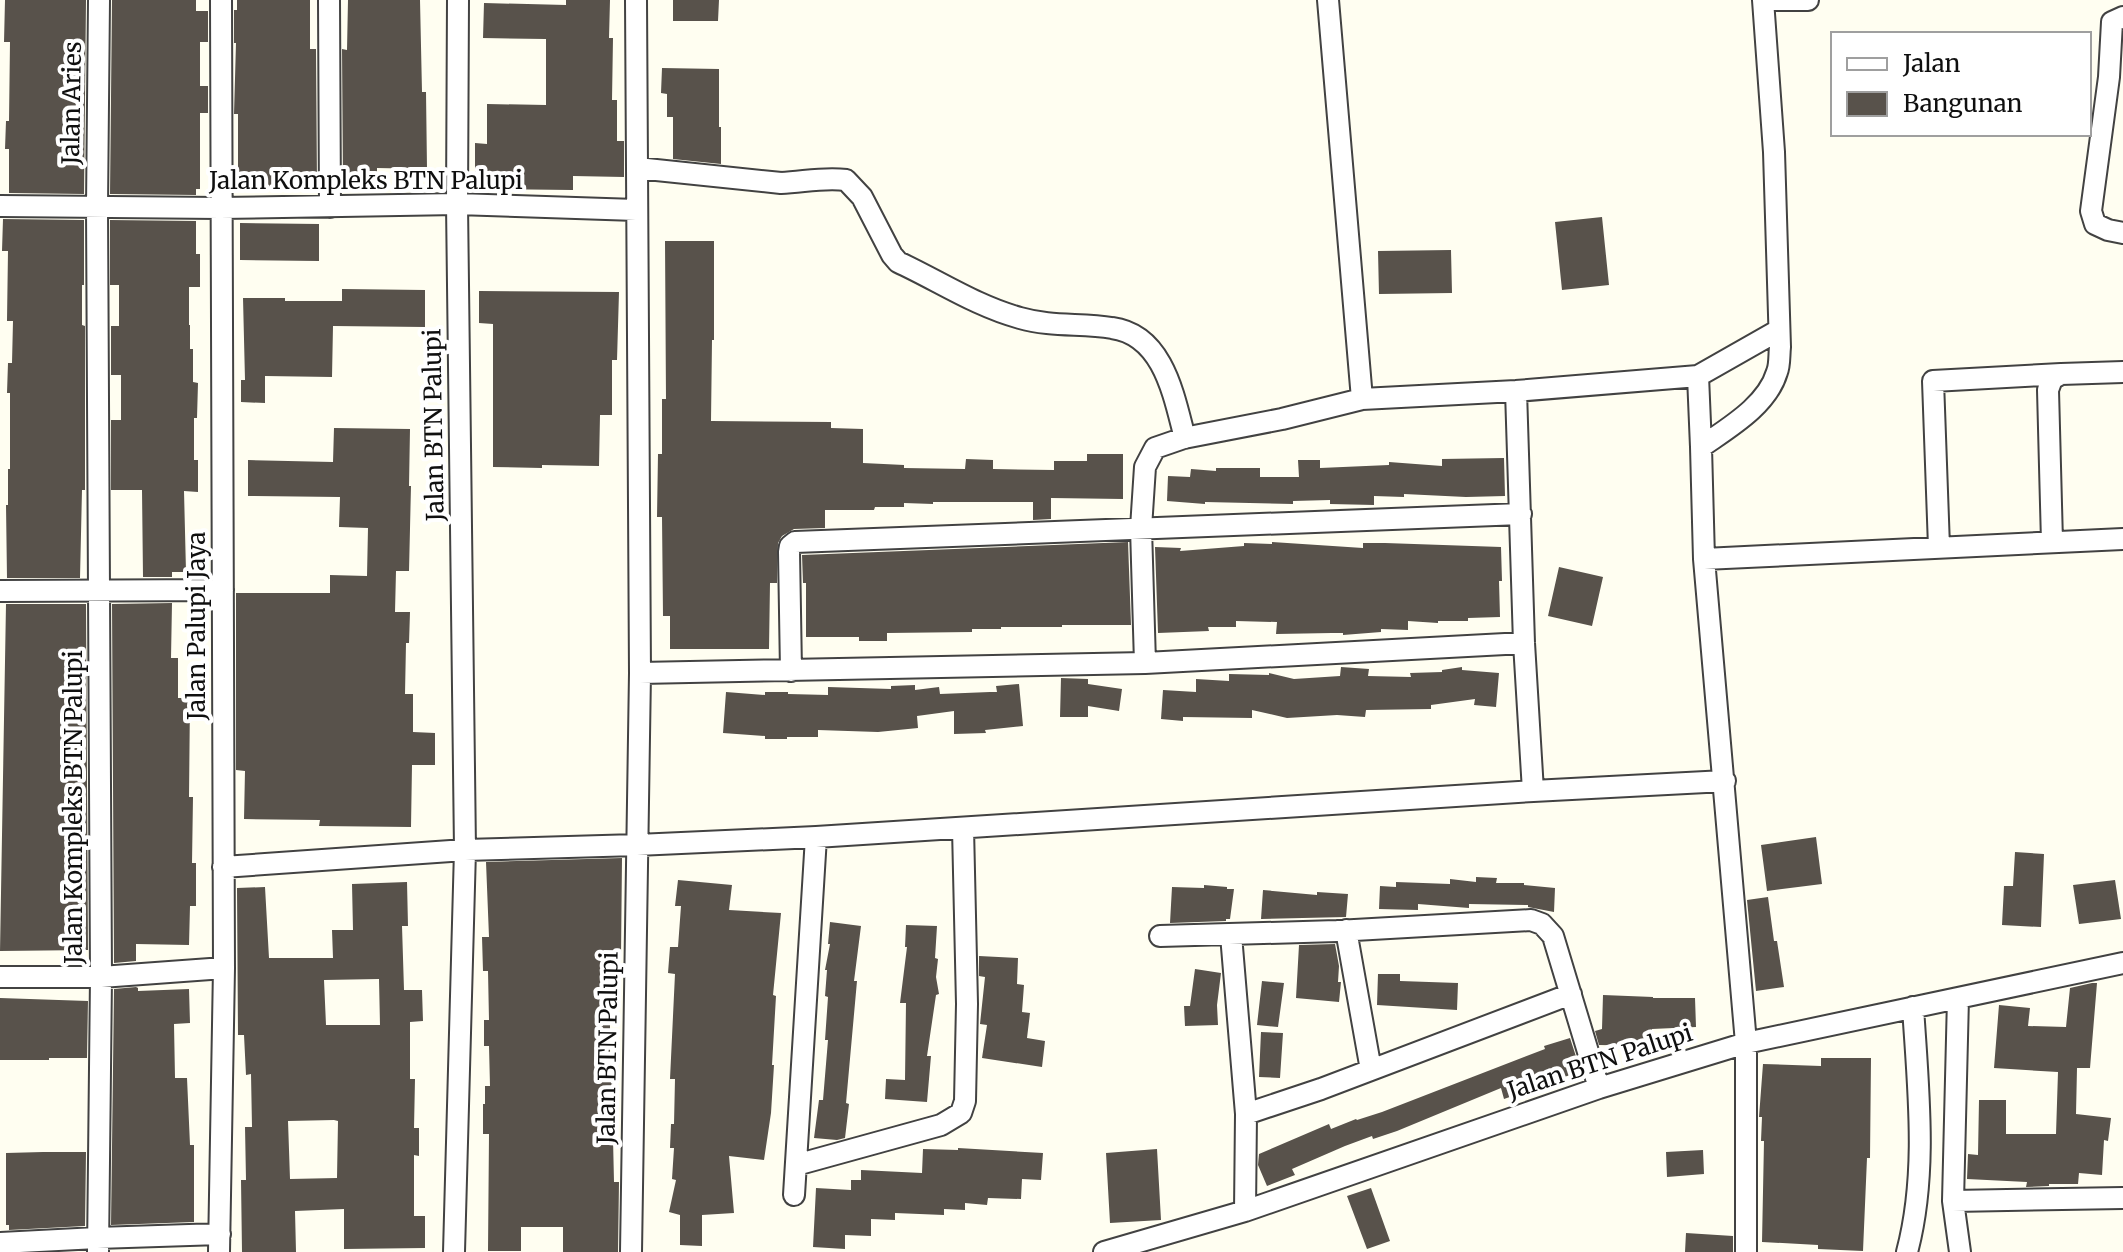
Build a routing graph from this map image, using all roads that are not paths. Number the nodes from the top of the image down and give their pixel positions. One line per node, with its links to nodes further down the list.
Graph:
1 (99, 0): 14 (street, Jalan Aries)
2 (221, 0): 16 (street, Jalan Palupi Jaya)
3 (329, 0): 15 (street)
4 (458, 0): 12 (street, Jalan BTN Palupi)
5 (636, 0): 11 (street, Jalan BTN Palupi)
6 (1328, 0): 24 (street)
7 (1763, 0): 19 (street)
8 (1776, 0): 9 (street)
9 (1808, 0)
10 (2123, 17): 18 (street)
11 (637, 168): 17 (street, Jalan BTN Palupi); 25 (street)
12 (457, 204): 15 (street, Jalan Kompleks BTN Palupi); 17 (street, Jalan Kompleks BTN Palupi); 45 (street, Jalan BTN Palupi)
13 (0, 206): 14 (street, Jalan Kompleks BTN Palupi)
14 (97, 207): 16 (street, Jalan Kompleks BTN Palupi); 33 (street, Jalan Kompleks BTN Palupi)
15 (330, 207): 16 (street, Jalan Kompleks BTN Palupi)
16 (220, 208): 34 (street, Jalan Palupi Jaya)
17 (636, 210): 39 (street, Jalan BTN Palupi)
18 (2123, 233)
19 (1779, 330): 22 (street); 26 (street)
20 (2123, 372): 21 (street)
21 (2061, 374): 30 (street); 31 (street)
22 (1698, 376): 23 (street); 26 (street)
23 (1516, 391): 24 (street); 27 (street)
24 (1362, 399): 25 (street)
25 (1185, 438): 28 (street)
26 (1701, 447): 32 (street)
27 (1521, 514): 28 (street); 36 (street)
28 (1141, 528): 37 (street); 38 (street)
29 (2123, 539): 30 (street)
30 (2052, 542): 31 (street)
31 (1939, 547): 32 (street)
32 (1704, 559): 40 (street)
33 (100, 589): 34 (street); 35 (street); 53 (street, Jalan Kompleks BTN Palupi)
34 (223, 590): 46 (street, Jalan Palupi Jaya)
35 (0, 591)
36 (1524, 643): 37 (street); 41 (street)
37 (1145, 663): 38 (street)
38 (791, 671): 39 (street)
39 (640, 673): 44 (street, Jalan BTN Palupi)
40 (1725, 781): 41 (street); 57 (street)
41 (1533, 791): 42 (street)
42 (963, 828): 43 (street); 61 (street)
43 (816, 837): 44 (street); 61 (street)
44 (637, 845): 45 (street); 70 (street, Jalan BTN Palupi)
45 (465, 850): 46 (street); 69 (street, Jalan BTN Palupi)
46 (223, 867): 51 (street, Jalan Palupi Jaya)
47 (1346, 930): 48 (street); 54 (street); 58 (street)
48 (1231, 935): 49 (street); 60 (street)
49 (1160, 936)
50 (2123, 963): 55 (street, Jalan BTN Palupi)
51 (224, 968): 53 (street, Jalan Kompleks BTN Palupi); 67 (street, Jalan Palupi Jaya)
52 (0, 977): 53 (street, Jalan Kompleks BTN Palupi)
53 (101, 977): 68 (street, Jalan Kompleks BTN Palupi)
54 (1571, 994): 58 (street); 59 (street)
55 (1958, 998): 56 (street, Jalan BTN Palupi); 64 (street)
56 (1913, 1007): 57 (street, Jalan BTN Palupi); 73 (street)
57 (1746, 1043): 59 (street, Jalan BTN Palupi); 72 (street)
58 (1371, 1070): 60 (street)
59 (1599, 1088): 65 (street, Jalan BTN Palupi)
60 (1246, 1114): 65 (street)
61 (796, 1165): 62 (street)
62 (794, 1195)
63 (2123, 1198): 64 (street)
64 (1953, 1201): 74 (street)
65 (1245, 1211): 71 (street, Jalan BTN Palupi)
66 (0, 1243): 68 (street)
67 (220, 1243): 68 (street)
68 (98, 1245)
69 (454, 1252)
70 (631, 1252)
71 (1104, 1252)
72 (1746, 1252)
73 (1907, 1252)
74 (1960, 1252)

